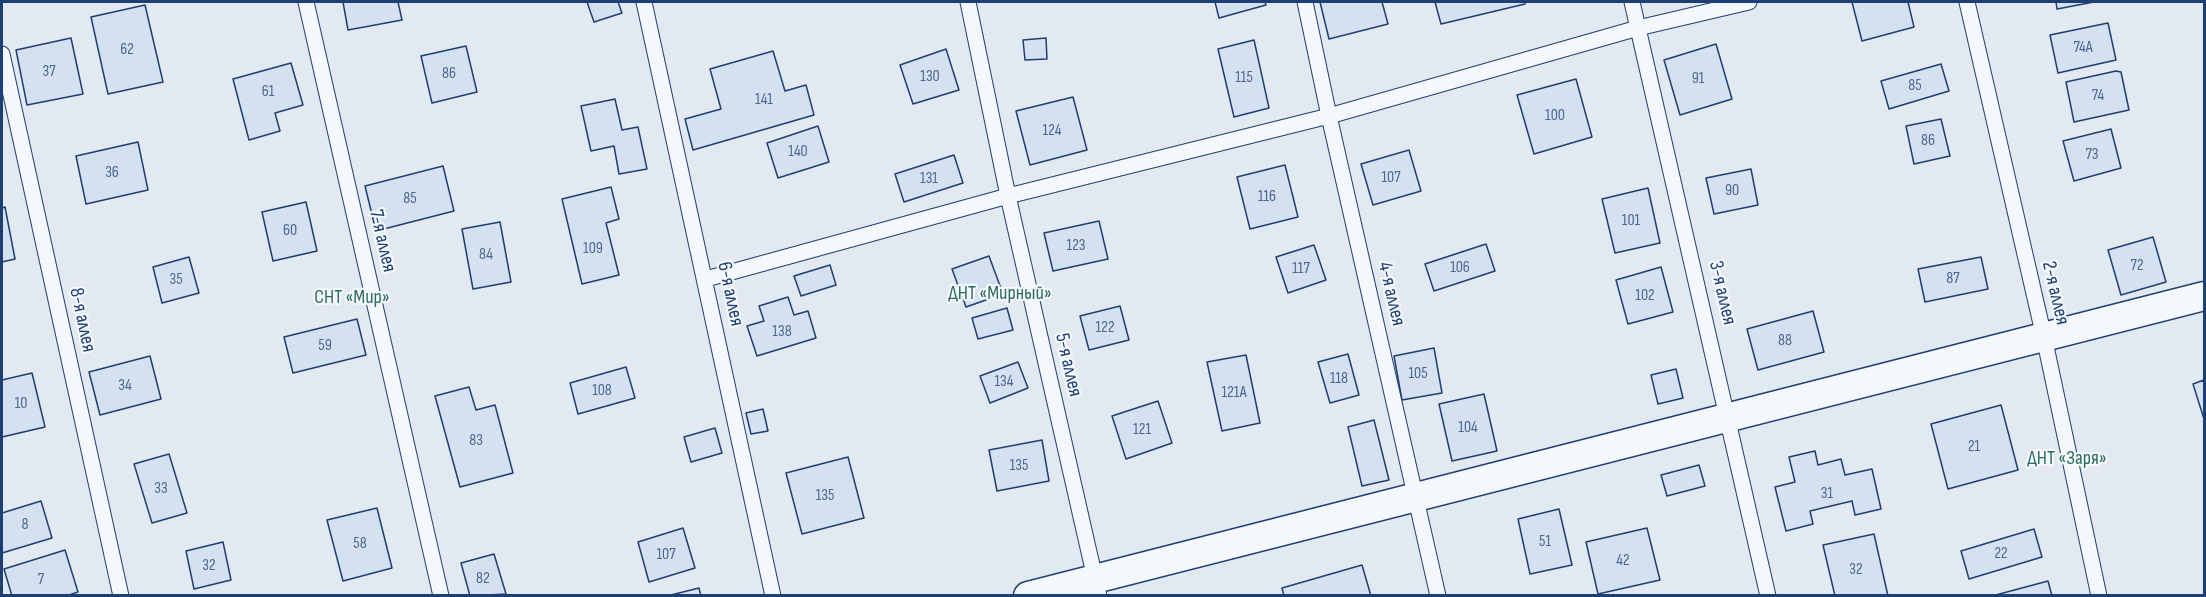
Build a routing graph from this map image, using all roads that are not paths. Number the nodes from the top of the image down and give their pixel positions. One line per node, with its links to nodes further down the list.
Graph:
1 (306, 2): 19 (lane, 7-я аллея)
2 (644, 2): 12 (lane, 6-я аллея)
3 (969, 2): 11 (lane, 5-я аллея)
4 (1305, 2): 10 (lane, 4-я аллея)
5 (1632, 2): 8 (lane, 3-я аллея)
6 (1749, 2): 8 (lane)
7 (1967, 2): 14 (lane, 2-я аллея)
8 (1638, 28): 10 (lane); 15 (lane, 3-я аллея)
9 (2, 54): 18 (lane, 8-я аллея)
10 (1329, 116): 11 (lane); 16 (lane, 4-я аллея)
11 (1008, 196): 12 (lane); 17 (lane, 5-я аллея)
12 (706, 279): 20 (lane, 6-я аллея)
13 (2205, 296): 14 (street)
14 (2044, 337): 15 (street); 24 (lane, 2-я аллея)
15 (1730, 417): 16 (street); 23 (lane, 3-я аллея)
16 (1417, 497): 17 (street); 22 (lane, 4-я аллея)
17 (1097, 587): 21 (street)
18 (122, 596)
19 (441, 596)
20 (773, 596)
21 (1028, 596)
22 (1438, 596)
23 (1768, 596)
24 (2099, 596)

